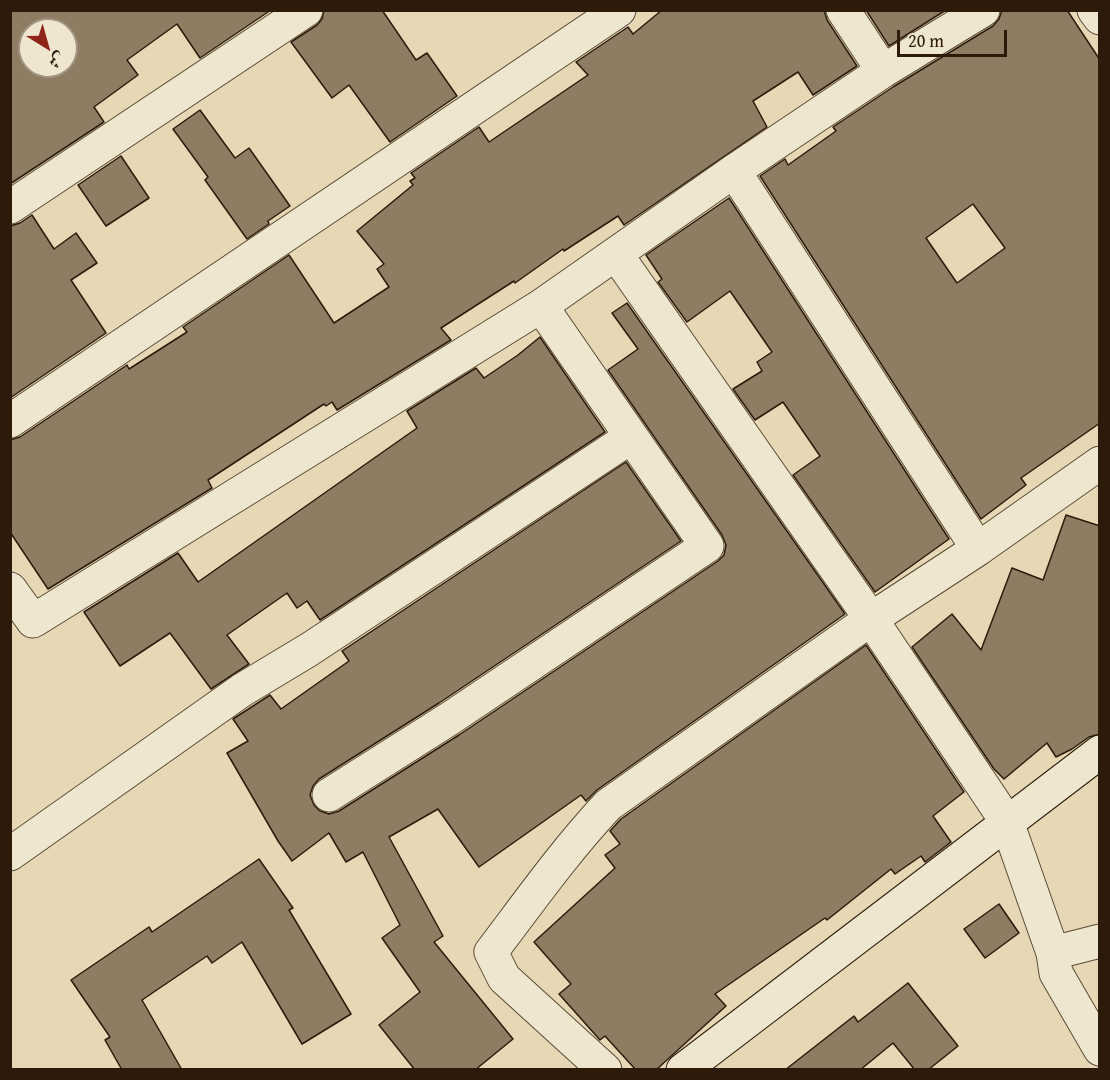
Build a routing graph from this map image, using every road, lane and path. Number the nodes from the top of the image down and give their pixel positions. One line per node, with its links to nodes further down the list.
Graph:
1 (306, 10): 9 (street)
2 (619, 10): 12 (street)
3 (843, 10): 7 (street)
4 (983, 10): 7 (street)
5 (1094, 10): 6 (street)
6 (1100, 18)
7 (883, 71): 8 (street)
8 (734, 171): 10 (street); 15 (street)
9 (10, 207)
10 (616, 254): 11 (street); 17 (street)
11 (541, 306): 13 (street); 16 (street)
12 (10, 421)
13 (631, 437): 19 (street); 21 (street)
14 (1100, 463): 15 (street)
15 (978, 549): 17 (street)
16 (10, 589)
17 (871, 620): 20 (street); 25 (street)
18 (1100, 752): 20 (street)
19 (329, 795)
20 (1007, 822): 23 (street); 26 (street)
21 (10, 854)
22 (1100, 942): 23 (street)
23 (1053, 953): 24 (street)
24 (1100, 1048)
25 (605, 1070)
26 (683, 1070)

